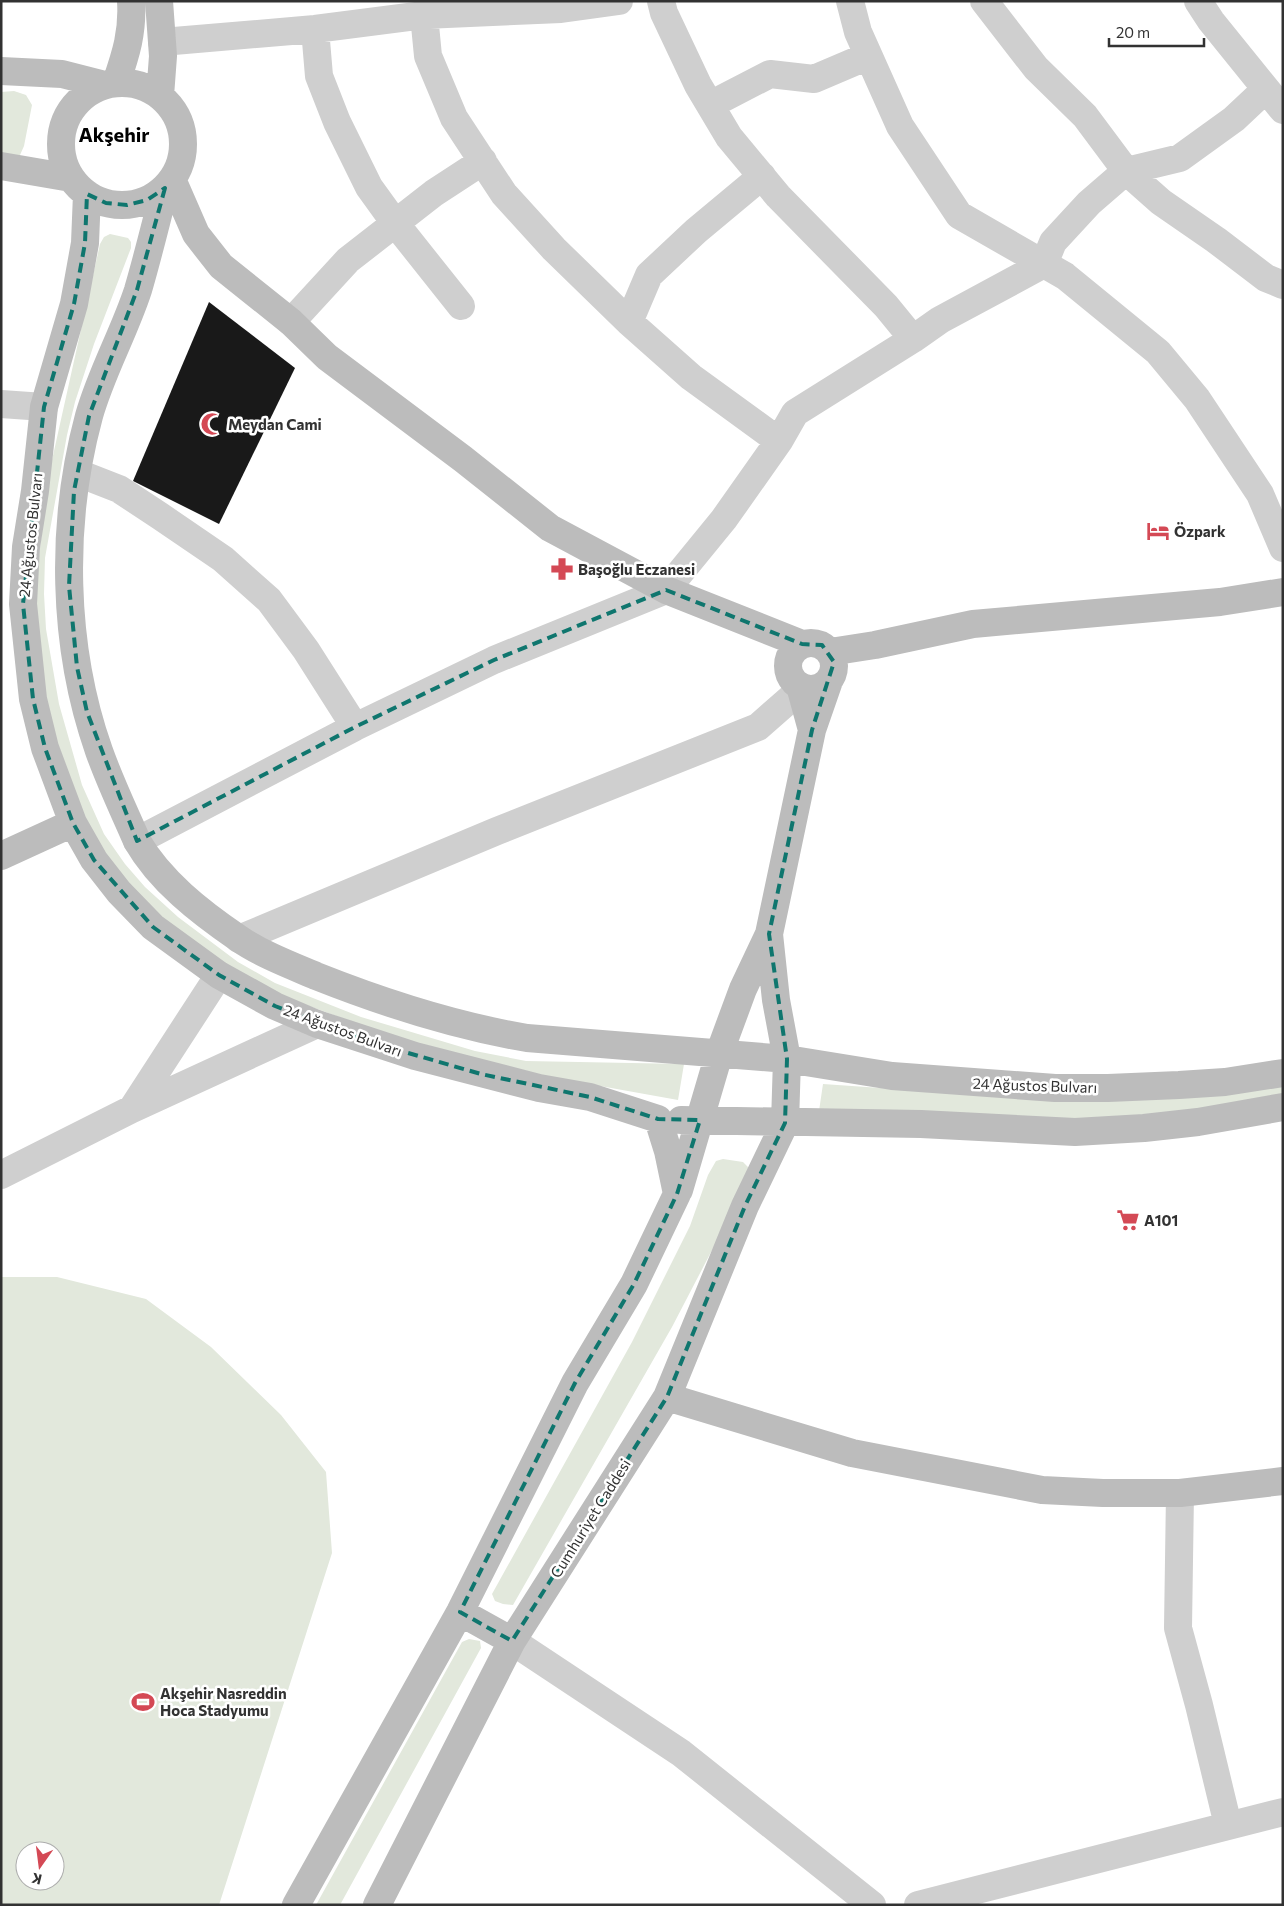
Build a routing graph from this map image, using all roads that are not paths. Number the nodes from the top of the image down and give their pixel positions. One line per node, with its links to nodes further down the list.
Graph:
1 (131, 1): 13 (main road)
2 (159, 1): 10 (main road)
3 (619, 1): 8 (street)
4 (661, 1): 16 (street)
5 (850, 1): 11 (street)
6 (984, 1): 19 (street)
7 (1198, 1): 15 (street)
8 (424, 15): 9 (street); 17 (street)
9 (315, 29): 10 (street); 23 (street)
10 (162, 42): 14 (main road)
11 (868, 56): 16 (street); 24 (street)
12 (1, 71): 13 (main road)
13 (111, 84): 14 (main road); 22 (main road)
14 (160, 96): 21 (main road)
15 (1274, 99): 19 (street)
16 (710, 105): 20 (street)
17 (482, 161): 23 (street); 28 (street)
18 (1, 166): 22 (main road)
19 (1126, 171): 24 (street); 25 (street)
20 (762, 176): 28 (street); 29 (street)
21 (169, 183): 22 (main road); 27 (main road); 33 (main road)
22 (79, 186): 31 (main road, 24 Ağustos Bulvarı)
23 (395, 223): 26 (street); 27 (street)
24 (1044, 264): 29 (street); 34 (street)
25 (1283, 285)
26 (461, 306)
27 (292, 322): 35 (main road)
28 (629, 322): 32 (street)
29 (913, 340): 32 (street)
30 (1, 404): 31 (street)
31 (44, 407): 43 (main road, 24 Ağustos Bulvarı)
32 (779, 441): 35 (street)
33 (78, 473): 41 (street); 44 (main road)
34 (1283, 548)
35 (666, 590): 37 (main road); 41 (street)
36 (1283, 592): 38 (main road)
37 (802, 644): 38 (main road); 40 (main road)
38 (830, 652): 39 (main road)
39 (829, 681): 40 (main road); 42 (main road)
40 (800, 686): 42 (main road); 47 (street)
41 (355, 727): 44 (street)
42 (812, 730): 46 (main road)
43 (74, 823): 45 (main road); 48 (main road, 24 Ağustos Bulvarı)
44 (137, 841): 47 (main road)
45 (1, 856)
46 (769, 934): 50 (main road); 51 (main road)
47 (238, 939): 50 (main road)
48 (219, 975): 49 (main road, 24 Ağustos Bulvarı); 54 (street)
49 (317, 1024): 54 (street); 55 (main road, 24 Ağustos Bulvarı)
50 (719, 1054): 51 (main road, 24 Ağustos Bulvarı); 56 (main road)
51 (787, 1059): 52 (main road, 24 Ağustos Bulvarı); 57 (main road)
52 (1283, 1072)
53 (1283, 1107): 57 (main road, 24 Ağustos Bulvarı)
54 (132, 1109): 58 (street)
55 (658, 1119): 56 (main road, 24 Ağustos Bulvarı); 59 (main road)
56 (700, 1120): 57 (main road, 24 Ağustos Bulvarı); 59 (main road)
57 (785, 1123): 60 (main road, Cumhuriyet Caddesi)
58 (1, 1175)
59 (677, 1194): 63 (main road)
60 (667, 1397): 62 (main road); 64 (main road, Cumhuriyet Caddesi)
61 (1283, 1481): 62 (main road)
62 (1180, 1493): 66 (street)
63 (460, 1612): 64 (main road); 67 (main road)
64 (512, 1641): 68 (main road, Cumhuriyet Caddesi); 69 (street)
65 (1283, 1812): 66 (street)
66 (1228, 1826): 70 (street)
67 (296, 1905)
68 (377, 1905)
69 (872, 1905)
70 (918, 1905)

